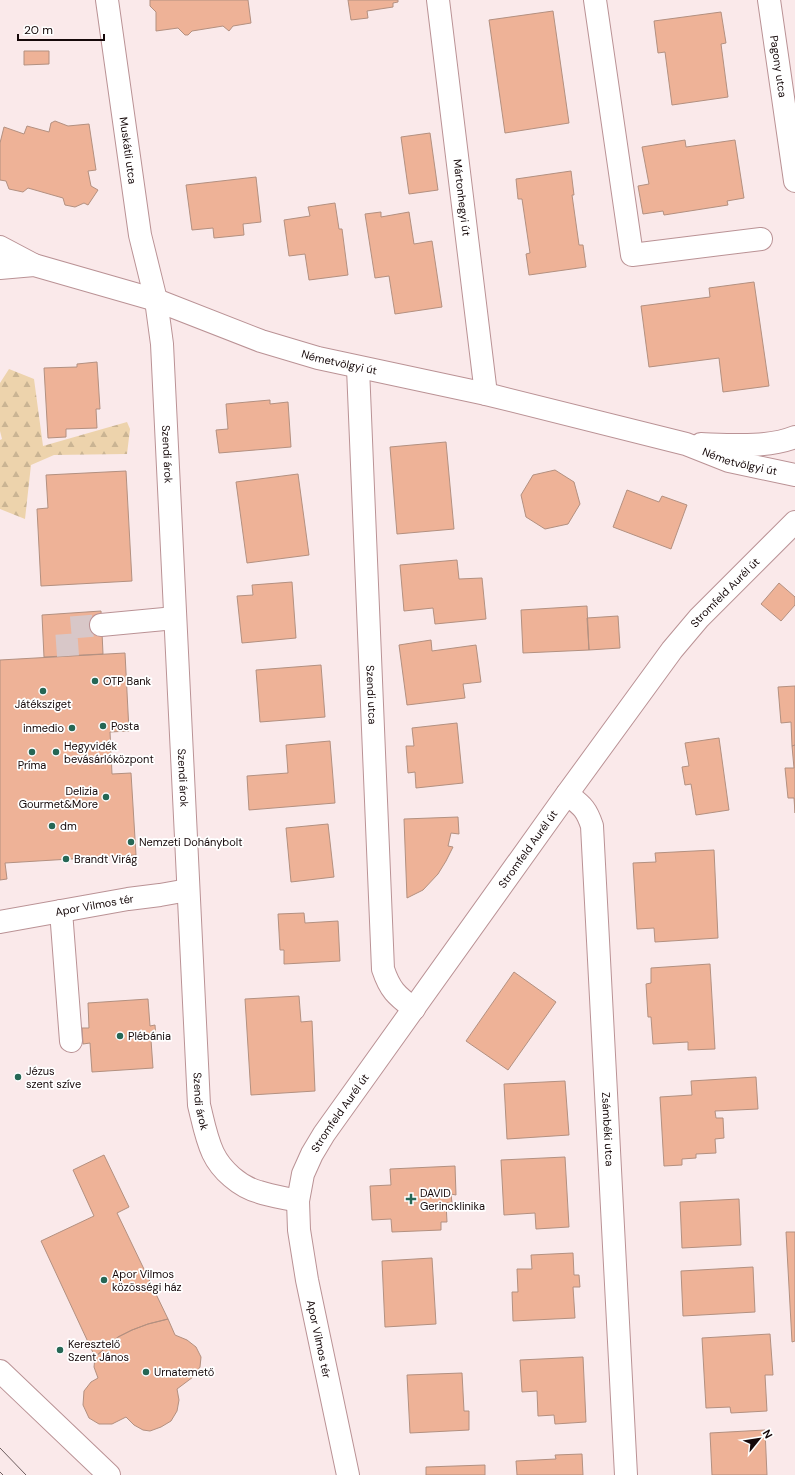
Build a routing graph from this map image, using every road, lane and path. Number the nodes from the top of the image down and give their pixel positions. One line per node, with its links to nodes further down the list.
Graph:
1 (107, 0): 10 (street, Muskátli utca)
2 (438, 0): 12 (street, Mártonhegyi út)
3 (595, 0): 6 (street)
4 (769, 0): 5 (street, Pagony utca)
5 (795, 181)
6 (761, 239)
7 (0, 247): 8 (street)
8 (34, 265): 9 (street, Németvölgyi út); 10 (street, Németvölgyi út)
9 (0, 268)
10 (156, 300): 11 (street, Németvölgyi út); 17 (street, Szendi árok)
11 (358, 368): 12 (street, Németvölgyi út); 23 (street, Szendi utca)
12 (486, 394): 14 (street, Németvölgyi út)
13 (795, 437): 14 (street, Németvölgyi út)
14 (686, 444): 15 (street, Németvölgyi út)
15 (795, 475)
16 (795, 522): 19 (street, Stromfeld Aurél út)
17 (175, 618): 18 (street); 20 (street, Szendi árok)
18 (101, 625)
19 (566, 794): 23 (street, Stromfeld Aurél út); 29 (street, Zsámbéki utca)
20 (188, 890): 21 (street, Apor Vilmos tér); 25 (street, Szendi árok)
21 (61, 911): 22 (street, Apor Vilmos tér); 24 (street)
22 (0, 922)
23 (414, 1009): 25 (street, Stromfeld Aurél út)
24 (71, 1041)
25 (298, 1201): 28 (street, Apor Vilmos tér)
26 (0, 1371): 27 (street)
27 (108, 1475)
28 (348, 1475)
29 (626, 1475)

